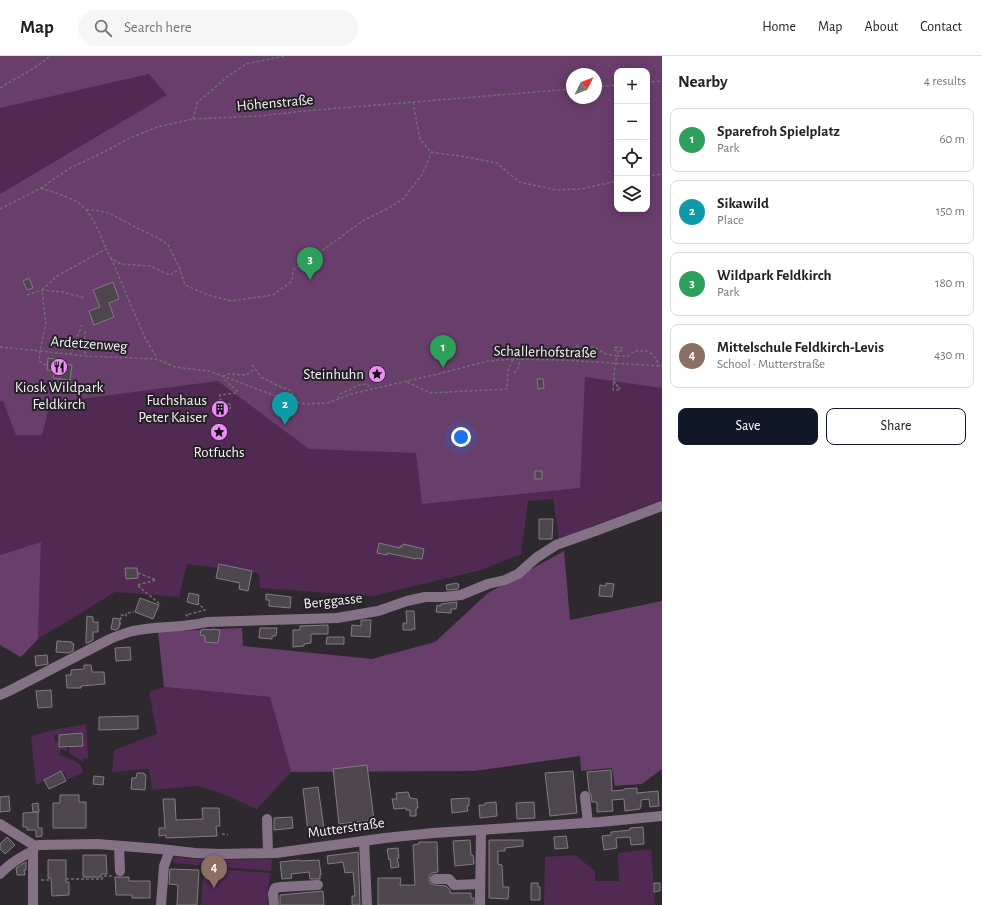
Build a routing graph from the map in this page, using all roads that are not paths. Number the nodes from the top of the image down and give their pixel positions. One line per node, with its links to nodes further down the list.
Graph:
1 (662, 506): 2 (street, Berggasse)
2 (0, 695)
3 (585, 796): 6 (street)
4 (662, 816): 6 (street, Mutterstraße)
5 (267, 819): 13 (street)
6 (588, 823): 8 (street, Mutterstraße)
7 (0, 824): 11 (street)
8 (481, 830): 9 (street, Mutterstraße); 17 (street)
9 (361, 841): 13 (street, Mutterstraße); 22 (street)
10 (119, 846): 11 (street, Mutterstraße); 12 (street, Mutterstraße); 14 (street)
11 (34, 849): 15 (street); 19 (street)
12 (170, 850): 13 (street, Mutterstraße); 20 (street)
13 (268, 853)
14 (120, 871)
15 (0, 874)
16 (435, 879): 17 (street)
17 (480, 884): 23 (street)
18 (318, 885): 21 (street)
19 (33, 905)
20 (162, 905)
21 (274, 905)
22 (368, 905)
23 (480, 905)

